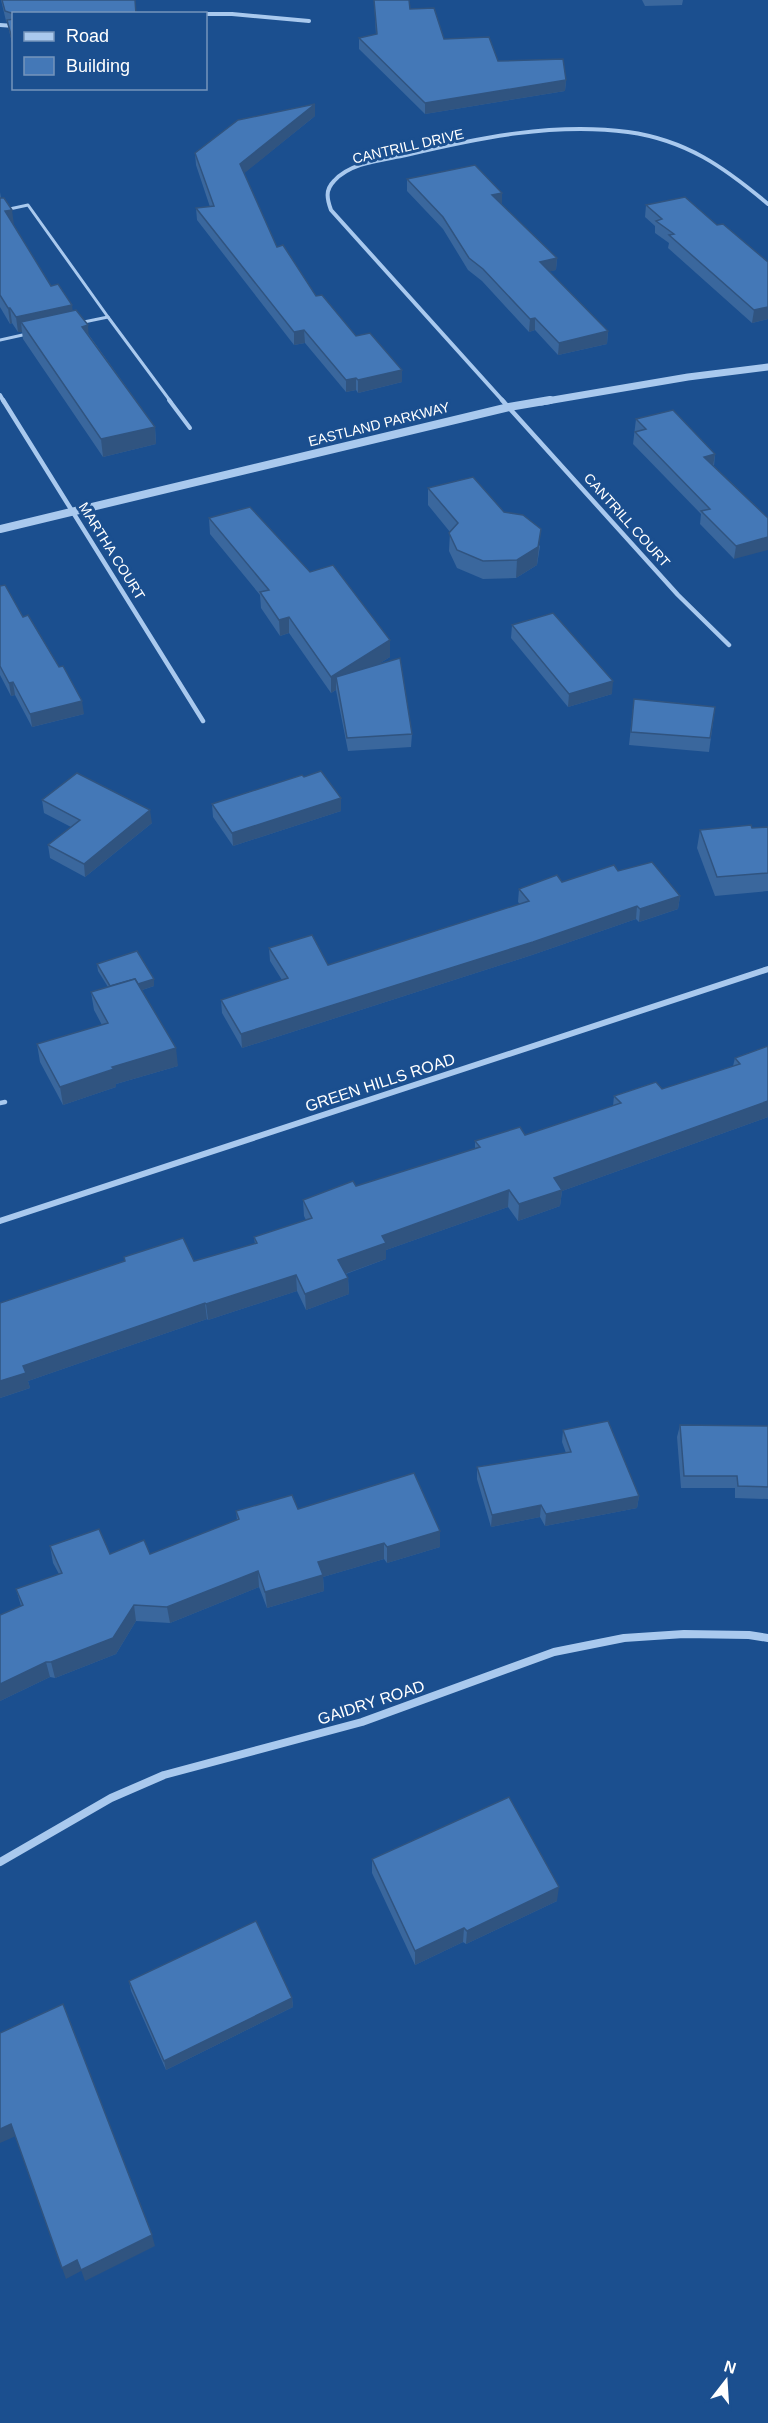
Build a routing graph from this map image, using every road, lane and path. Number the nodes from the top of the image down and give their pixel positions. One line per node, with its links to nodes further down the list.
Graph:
1 (207, 14): 2 (street)
2 (309, 21)
3 (768, 204): 11 (street, CANTRILL DRIVE)
4 (0, 211): 5 (lane)
5 (108, 317): 6 (lane); 12 (lane)
6 (75, 324)
7 (32, 333): 8 (lane)
8 (0, 340)
9 (768, 368): 11 (street, EASTLAND PARKWAY)
10 (0, 395): 13 (street, MARTHA COURT)
11 (510, 407): 13 (street, EASTLAND PARKWAY); 15 (street, CANTRILL COURT)
12 (190, 428)
13 (74, 512): 14 (street, EASTLAND PARKWAY); 16 (street, MARTHA COURT)
14 (0, 529)
15 (729, 645)
16 (202, 721)
17 (768, 969): 18 (street, GREEN HILLS ROAD)
18 (0, 1221)
19 (768, 1638): 20 (street, GAIDRY ROAD)
20 (0, 1862)

